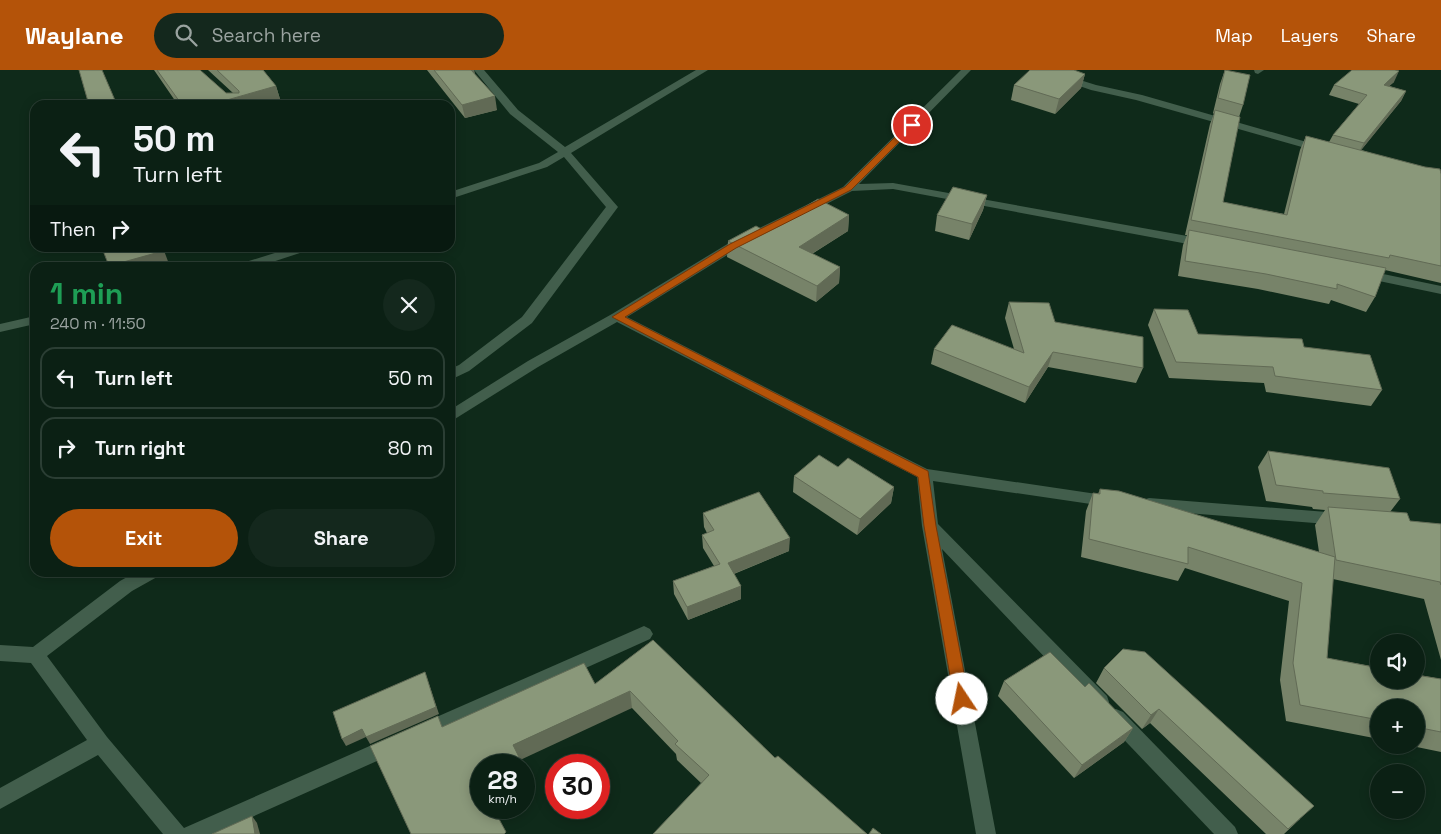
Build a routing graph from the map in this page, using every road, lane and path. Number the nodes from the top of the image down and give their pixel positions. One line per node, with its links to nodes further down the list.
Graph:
1 (479, 70): 5 (street)
2 (702, 70): 5 (street)
3 (966, 70): 7 (street)
4 (1038, 70): 6 (street)
5 (565, 152): 8 (street); 18 (street)
6 (1334, 152)
7 (848, 188): 9 (street); 15 (street)
8 (455, 194)
9 (1219, 246)
10 (290, 252): 11 (street)
11 (259, 262)
12 (1356, 272): 13 (street)
13 (1441, 290)
14 (0, 313): 17 (street)
15 (617, 317): 19 (street); 22 (street)
16 (30, 321): 17 (street)
17 (2, 328)
18 (455, 372)
19 (498, 386): 20 (street); 21 (street)
20 (455, 404)
21 (455, 414)
22 (924, 474): 23 (street); 24 (street)
23 (1353, 520)
24 (930, 526): 33 (street); 34 (street)
25 (141, 577): 28 (street)
26 (644, 634): 32 (street)
27 (0, 653): 28 (street)
28 (36, 655): 29 (street)
29 (100, 743): 30 (street); 31 (street)
30 (0, 799)
31 (176, 834)
32 (191, 834)
33 (986, 834)
34 (1228, 834)

